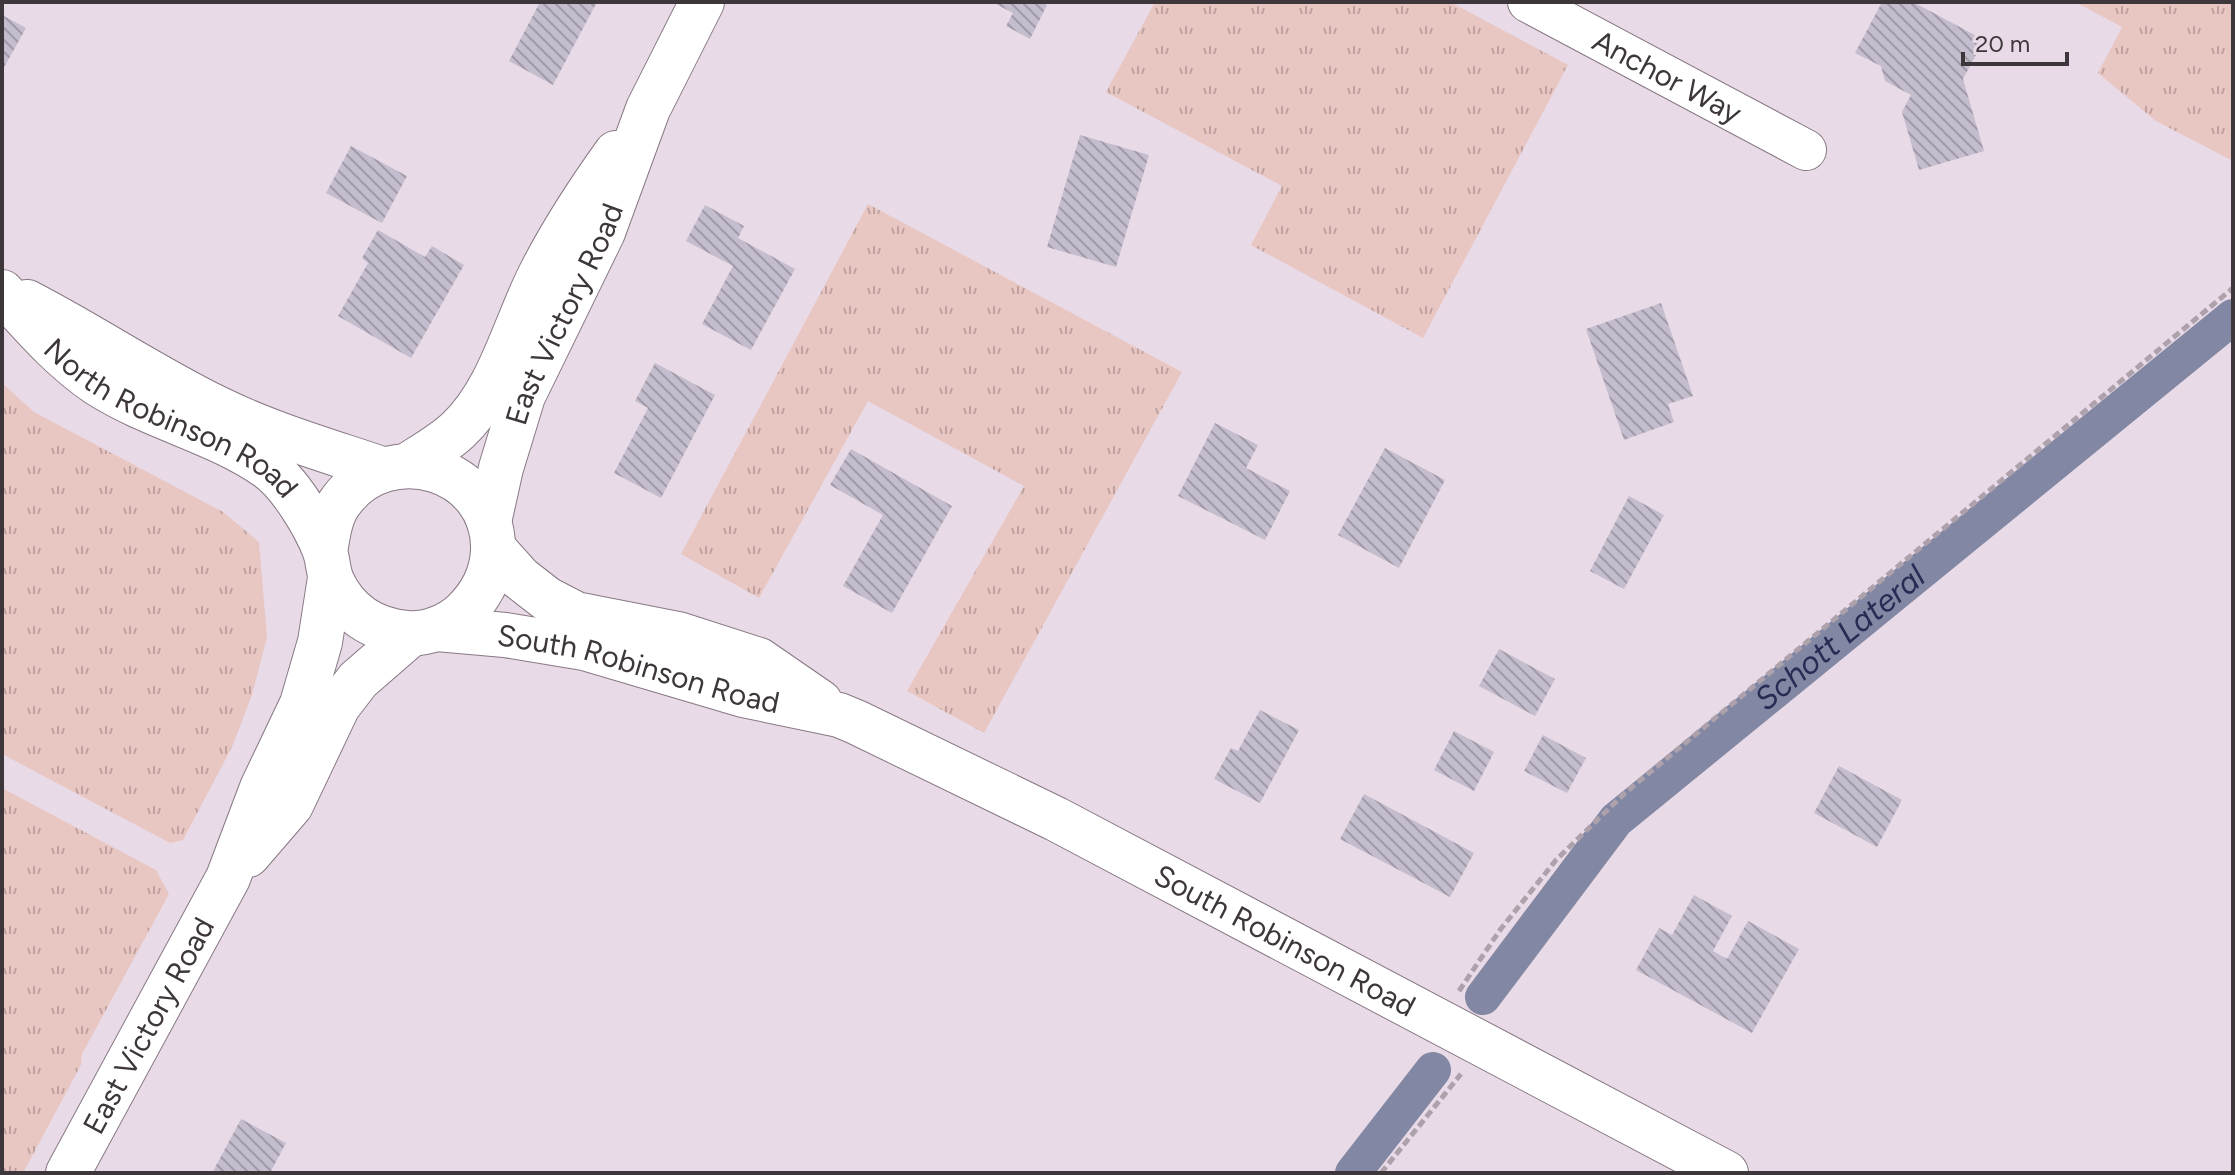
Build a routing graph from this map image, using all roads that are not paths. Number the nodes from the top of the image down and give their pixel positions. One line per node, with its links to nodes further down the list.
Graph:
1 (702, 2): 3 (street, East Victory Road)
2 (1528, 2): 4 (street, Anchor Way)
3 (648, 109): 6 (street, East Victory Road); 7 (street, East Victory Road)
4 (1806, 150)
5 (2, 291): 6 (street, North Robinson Road); 8 (street, North Robinson Road)
6 (395, 467): 7 (street); 8 (street)
7 (491, 535): 9 (street); 10 (street, South Robinson Road)
8 (328, 565): 9 (street); 11 (street, East Victory Road)
9 (424, 631): 10 (street, South Robinson Road); 11 (street, East Victory Road)
10 (839, 715): 13 (street, South Robinson Road)
11 (228, 878): 12 (street, East Victory Road)
12 (68, 1173)
13 (1726, 1173)

